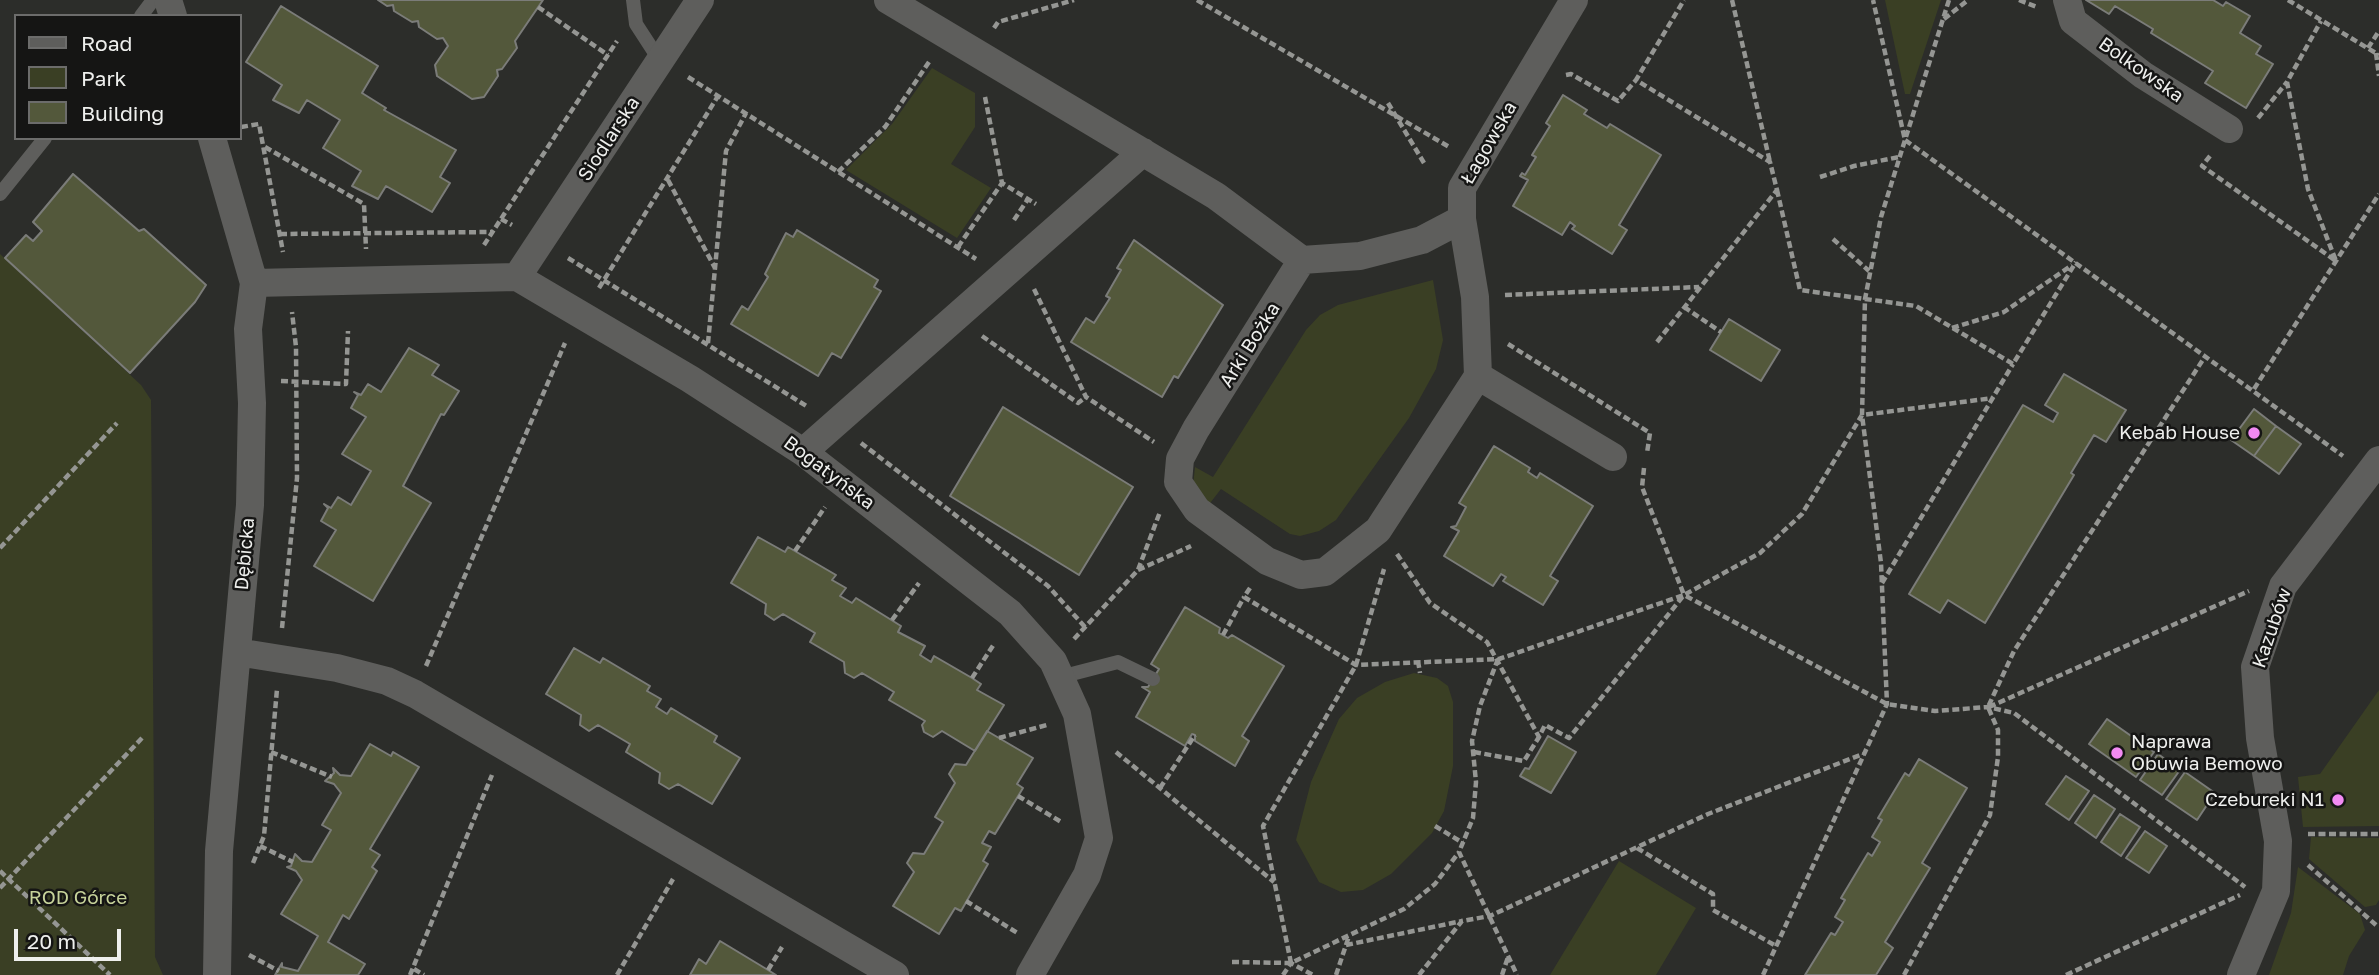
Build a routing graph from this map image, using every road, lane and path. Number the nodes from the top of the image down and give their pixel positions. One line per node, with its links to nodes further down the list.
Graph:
1 (700, 0): 22 (street, Siodlarska)
2 (888, 0): 19 (street)
3 (1074, 0): 19 (path)
4 (1197, 0): 31 (path)
5 (1574, 0): 39 (street, Łagowska)
6 (1684, 0): 26 (path)
7 (1732, 0): 40 (path)
8 (1873, 0): 35 (path)
9 (1949, 0): 15 (path)
10 (1968, 0): 15 (path)
11 (2067, 0): 32 (street, Bolkowska)
12 (2288, 0): 16 (path)
13 (538, 7): 21 (path)
14 (634, 7): 21 (path); 22 (lane)
15 (1942, 20): 35 (path)
16 (2320, 21): 18 (path); 27 (path)
17 (2379, 31): 18 (path)
18 (2368, 48): 20 (path)
19 (976, 52): 37 (street); 45 (path)
20 (2377, 54): 25 (path)
21 (608, 55): 49 (path)
22 (660, 61): 28 (path); 56 (street, Siodlarska)
23 (929, 62): 42 (path)
24 (1561, 76): 26 (path)
25 (2379, 76)
26 (1636, 80): 40 (path)
27 (2287, 82): 32 (path); 59 (path)
28 (718, 96): 30 (path); 44 (path)
29 (1388, 103): 31 (path)
30 (746, 113): 42 (path); 62 (path)
31 (1395, 115): 39 (path); 41 (path)
32 (2229, 129): 59 (path)
33 (43, 140): 47 (lane)
34 (213, 140): 68 (street, Dębicka)
35 (1905, 140): 38 (path); 60 (path)
36 (265, 147): 53 (path)
37 (1143, 152): 51 (street); 58 (street)
38 (1899, 157): 43 (path); 63 (path)
39 (1476, 162): 50 (street, Łagowska)
40 (1770, 162): 46 (path)
41 (1424, 163)
42 (838, 172): 57 (path)
43 (1820, 177)
44 (667, 180): 62 (path); 67 (path)
45 (1002, 183): 51 (path); 57 (path)
46 (1777, 190): 69 (path); 71 (path)
47 (0, 194)
48 (2379, 194): 59 (path)
49 (501, 219): 52 (path); 56 (path)
50 (1462, 219): 58 (street); 70 (street)
51 (1064, 221): 61 (street)
52 (492, 232): 53 (path); 65 (path)
53 (366, 233): 54 (path); 66 (path)
54 (281, 234)
55 (1833, 239): 63 (path)
56 (540, 242): 64 (street, Siodlarska); 67 (path)
57 (958, 247): 61 (path)
58 (1303, 260): 94 (street, Arki Bożka)
59 (2336, 261): 85 (path)
60 (2076, 262): 75 (path); 81 (path); 82 (path)
61 (1011, 268): 74 (street); 86 (path)
62 (715, 269): 80 (path)
63 (1870, 272): 71 (path)
64 (517, 277): 65 (street); 73 (street, Bogatyńska)
65 (463, 278): 66 (street)
66 (368, 279): 68 (street)
67 (606, 280): 73 (path); 80 (path)
68 (254, 283): 84 (street, Dębicka)
69 (1700, 287): 70 (path); 72 (path)
70 (1475, 296): 83 (street)
71 (1865, 299): 75 (path); 88 (path)
72 (1684, 307): 77 (path); 79 (path)
73 (578, 313): 91 (street, Bogatyńska); 121 (path)
74 (955, 317): 86 (path); 90 (street)
75 (1952, 328): 82 (path)
76 (348, 331): 84 (path)
77 (1721, 332)
78 (1499, 339): 106 (path)
79 (1657, 342)
80 (708, 344): 90 (path)
81 (2206, 355): 85 (path); 123 (path)
82 (2013, 364): 87 (path)
83 (1478, 376): 92 (street); 101 (street)
84 (251, 382): 113 (street, Dębicka)
85 (2254, 389): 93 (path)
86 (1086, 397): 94 (path)
87 (1993, 398): 88 (path); 104 (path)
88 (1862, 415): 104 (path); 106 (path)
89 (117, 423): 98 (path)
90 (835, 424): 91 (street); 109 (path)
91 (803, 452): 118 (street, Bogatyńska)
92 (1613, 457)
93 (2377, 467): 105 (street, Kazubów)
94 (1180, 471): 101 (street); 102 (path)
95 (827, 503): 99 (path)
96 (1195, 544): 102 (path)
97 (1391, 544): 114 (path)
98 (0, 548)
99 (795, 551)
100 (1387, 558): 116 (path)
101 (1267, 561): 107 (path)
102 (1138, 570): 109 (path)
103 (923, 577): 108 (path)
104 (1882, 584): 122 (path)
105 (2283, 586): 123 (path); 184 (street, Kazubów)
106 (1684, 594): 114 (path); 122 (path); 127 (path)
107 (1244, 597): 111 (path); 116 (path)
108 (892, 620)
109 (1085, 627): 112 (path)
110 (1000, 634): 119 (path)
111 (1223, 635)
112 (1066, 648)
113 (237, 652): 121 (street); 169 (street, Dębicka)
114 (1499, 659): 115 (path); 127 (path); 132 (path)
115 (1418, 661): 116 (path); 117 (path)
116 (1356, 665): 150 (path)
117 (1420, 673)
118 (1060, 677): 120 (lane); 174 (street, Bogatyńska)
119 (972, 678)
120 (1153, 679)
121 (415, 694): 129 (street)
122 (1887, 704): 123 (path); 133 (path)
123 (1988, 708): 182 (path); 183 (path)
124 (1055, 723): 128 (path)
125 (1195, 735): 135 (path)
126 (143, 737): 149 (path)
127 (1539, 737): 132 (path)
128 (999, 738)
129 (504, 747): 145 (street); 165 (path)
130 (1111, 748): 135 (path)
131 (271, 752): 134 (path)
132 (1474, 752): 141 (path)
133 (1864, 754): 143 (path); 160 (path)
134 (332, 777)
135 (1160, 788): 150 (path)
136 (1018, 796): 138 (path)
137 (1435, 826): 141 (path)
138 (1069, 827)
139 (2379, 834): 140 (path)
140 (2304, 842)
141 (1463, 843): 144 (path)
142 (260, 846): 146 (path)
143 (1636, 848): 153 (path); 160 (path)
144 (1459, 852): 153 (path); 157 (path)
145 (688, 854): 172 (path); 173 (street)
146 (293, 862)
147 (2305, 863): 155 (path)
148 (0, 871): 149 (path)
149 (9, 879): 151 (path); 168 (path)
150 (1275, 883): 164 (path)
151 (0, 888)
152 (966, 901): 156 (path)
153 (1490, 916): 154 (path); 162 (path)
154 (1462, 920): 159 (path); 178 (path)
155 (2376, 925)
156 (1021, 935)
157 (1350, 935): 159 (path); 164 (path)
158 (788, 936): 166 (path)
159 (1346, 945): 177 (path)
160 (1776, 946): 181 (path)
161 (238, 955): 167 (path)
162 (1508, 957): 179 (path); 180 (path)
163 (1232, 962): 164 (path)
164 (1291, 963): 175 (path); 176 (path)
165 (414, 969): 170 (path); 171 (path)
166 (768, 970)
167 (279, 971)
168 (110, 975)
169 (217, 975)
170 (410, 975)
171 (424, 975)
172 (617, 975)
173 (895, 975)
174 (1030, 975)
175 (1283, 975)
176 (1313, 975)
177 (1336, 975)
178 (1419, 975)
179 (1502, 975)
180 (1517, 975)
181 (1763, 975)
182 (1904, 975)
183 (2066, 975)
184 (2241, 975)

